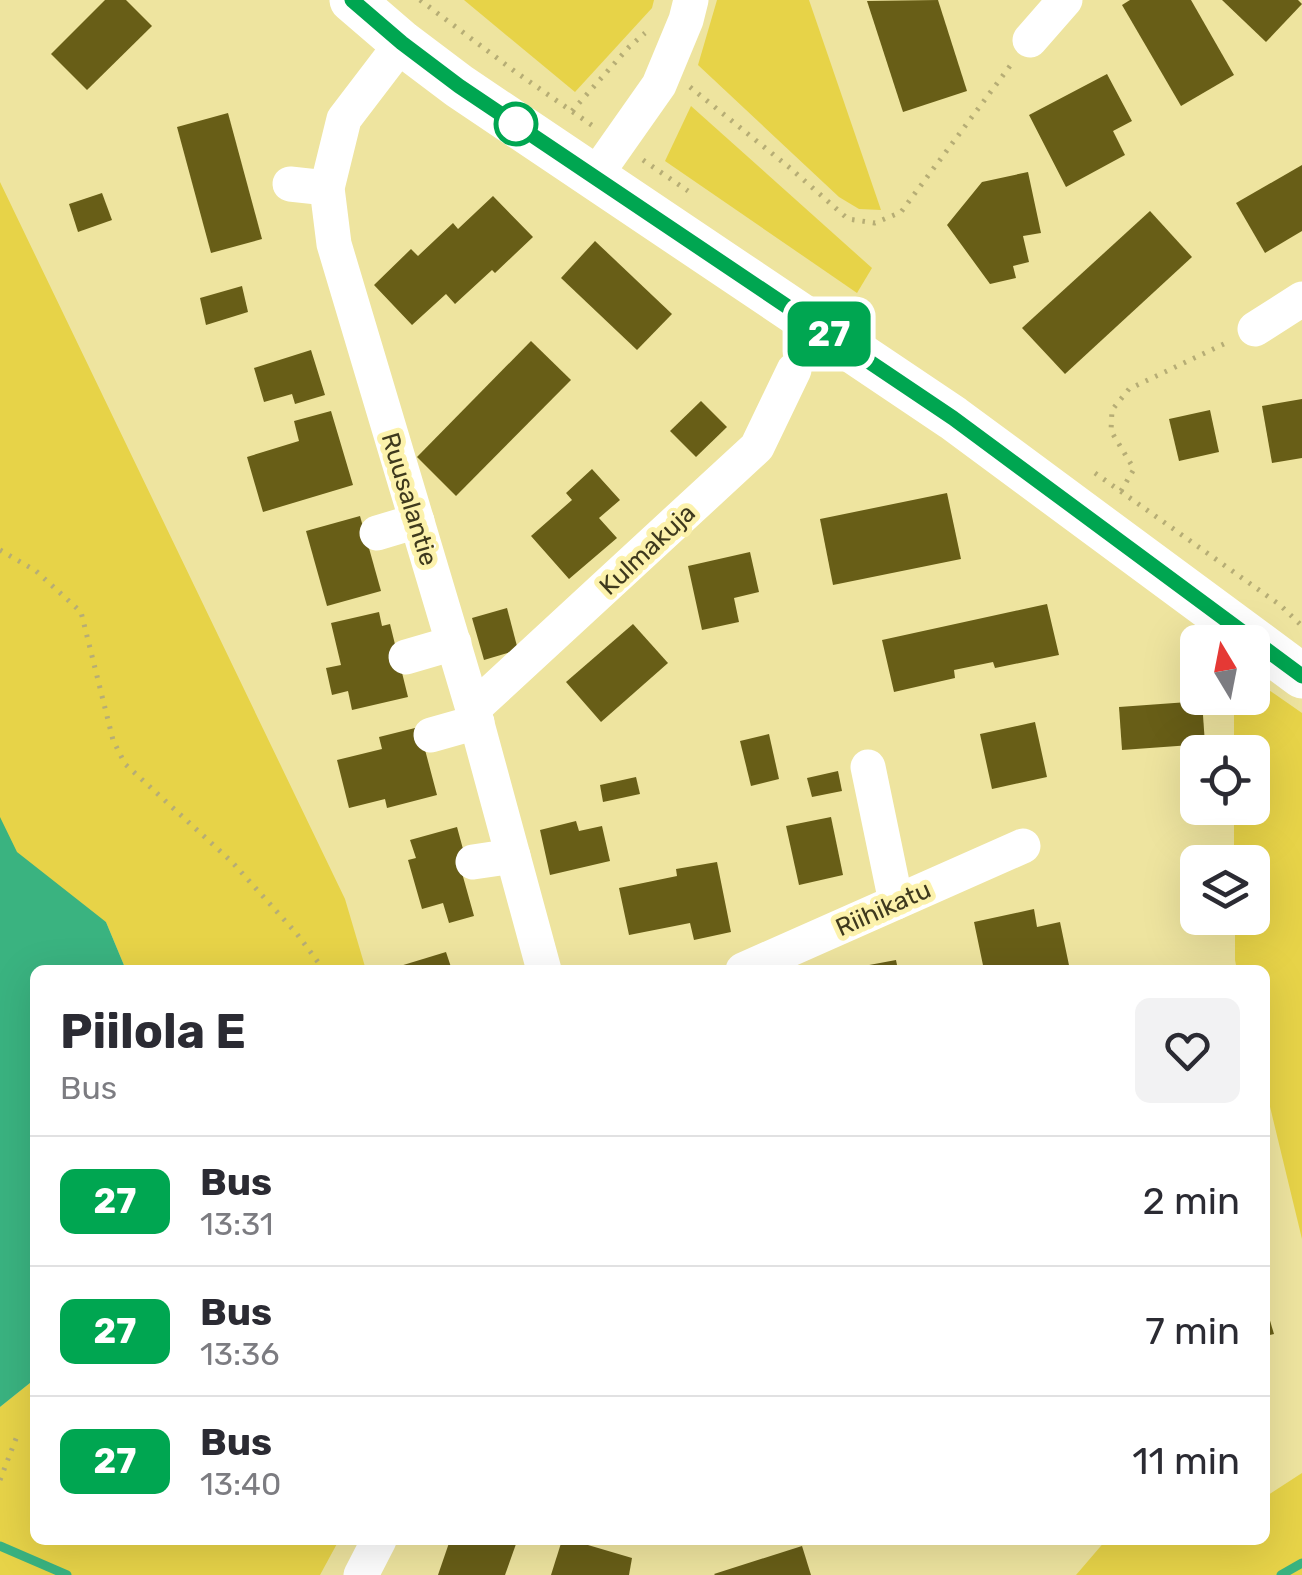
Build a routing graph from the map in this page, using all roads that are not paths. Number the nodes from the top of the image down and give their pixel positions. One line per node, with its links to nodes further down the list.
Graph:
1 (352, 0): 5 (main road)
2 (691, 0): 6 (street)
3 (1065, 0): 4 (street)
4 (1030, 40)
5 (402, 43): 6 (main road); 8 (street, Ruusalantie)
6 (595, 176): 16 (main road)
7 (290, 184): 8 (street)
8 (327, 188): 12 (street, Ruusalantie)
9 (1302, 299): 10 (street)
10 (1255, 329)
11 (794, 370): 17 (street, Kulmakuja)
12 (417, 521): 13 (street); 14 (street, Ruusalantie)
13 (377, 533)
14 (454, 643): 15 (street); 17 (street, Ruusalantie)
15 (406, 657)
16 (1302, 676)
17 (475, 716): 18 (street); 21 (street, Ruusalantie)
18 (432, 736)
19 (868, 767): 23 (street)
20 (1023, 846): 23 (street, Riihikatu)
21 (513, 856): 22 (street); 24 (street, Ruusalantie)
22 (473, 862)
23 (896, 902): 25 (street, Riihikatu)
24 (543, 965)
25 (754, 965)
26 (376, 1545): 27 (street)
27 (361, 1575)

